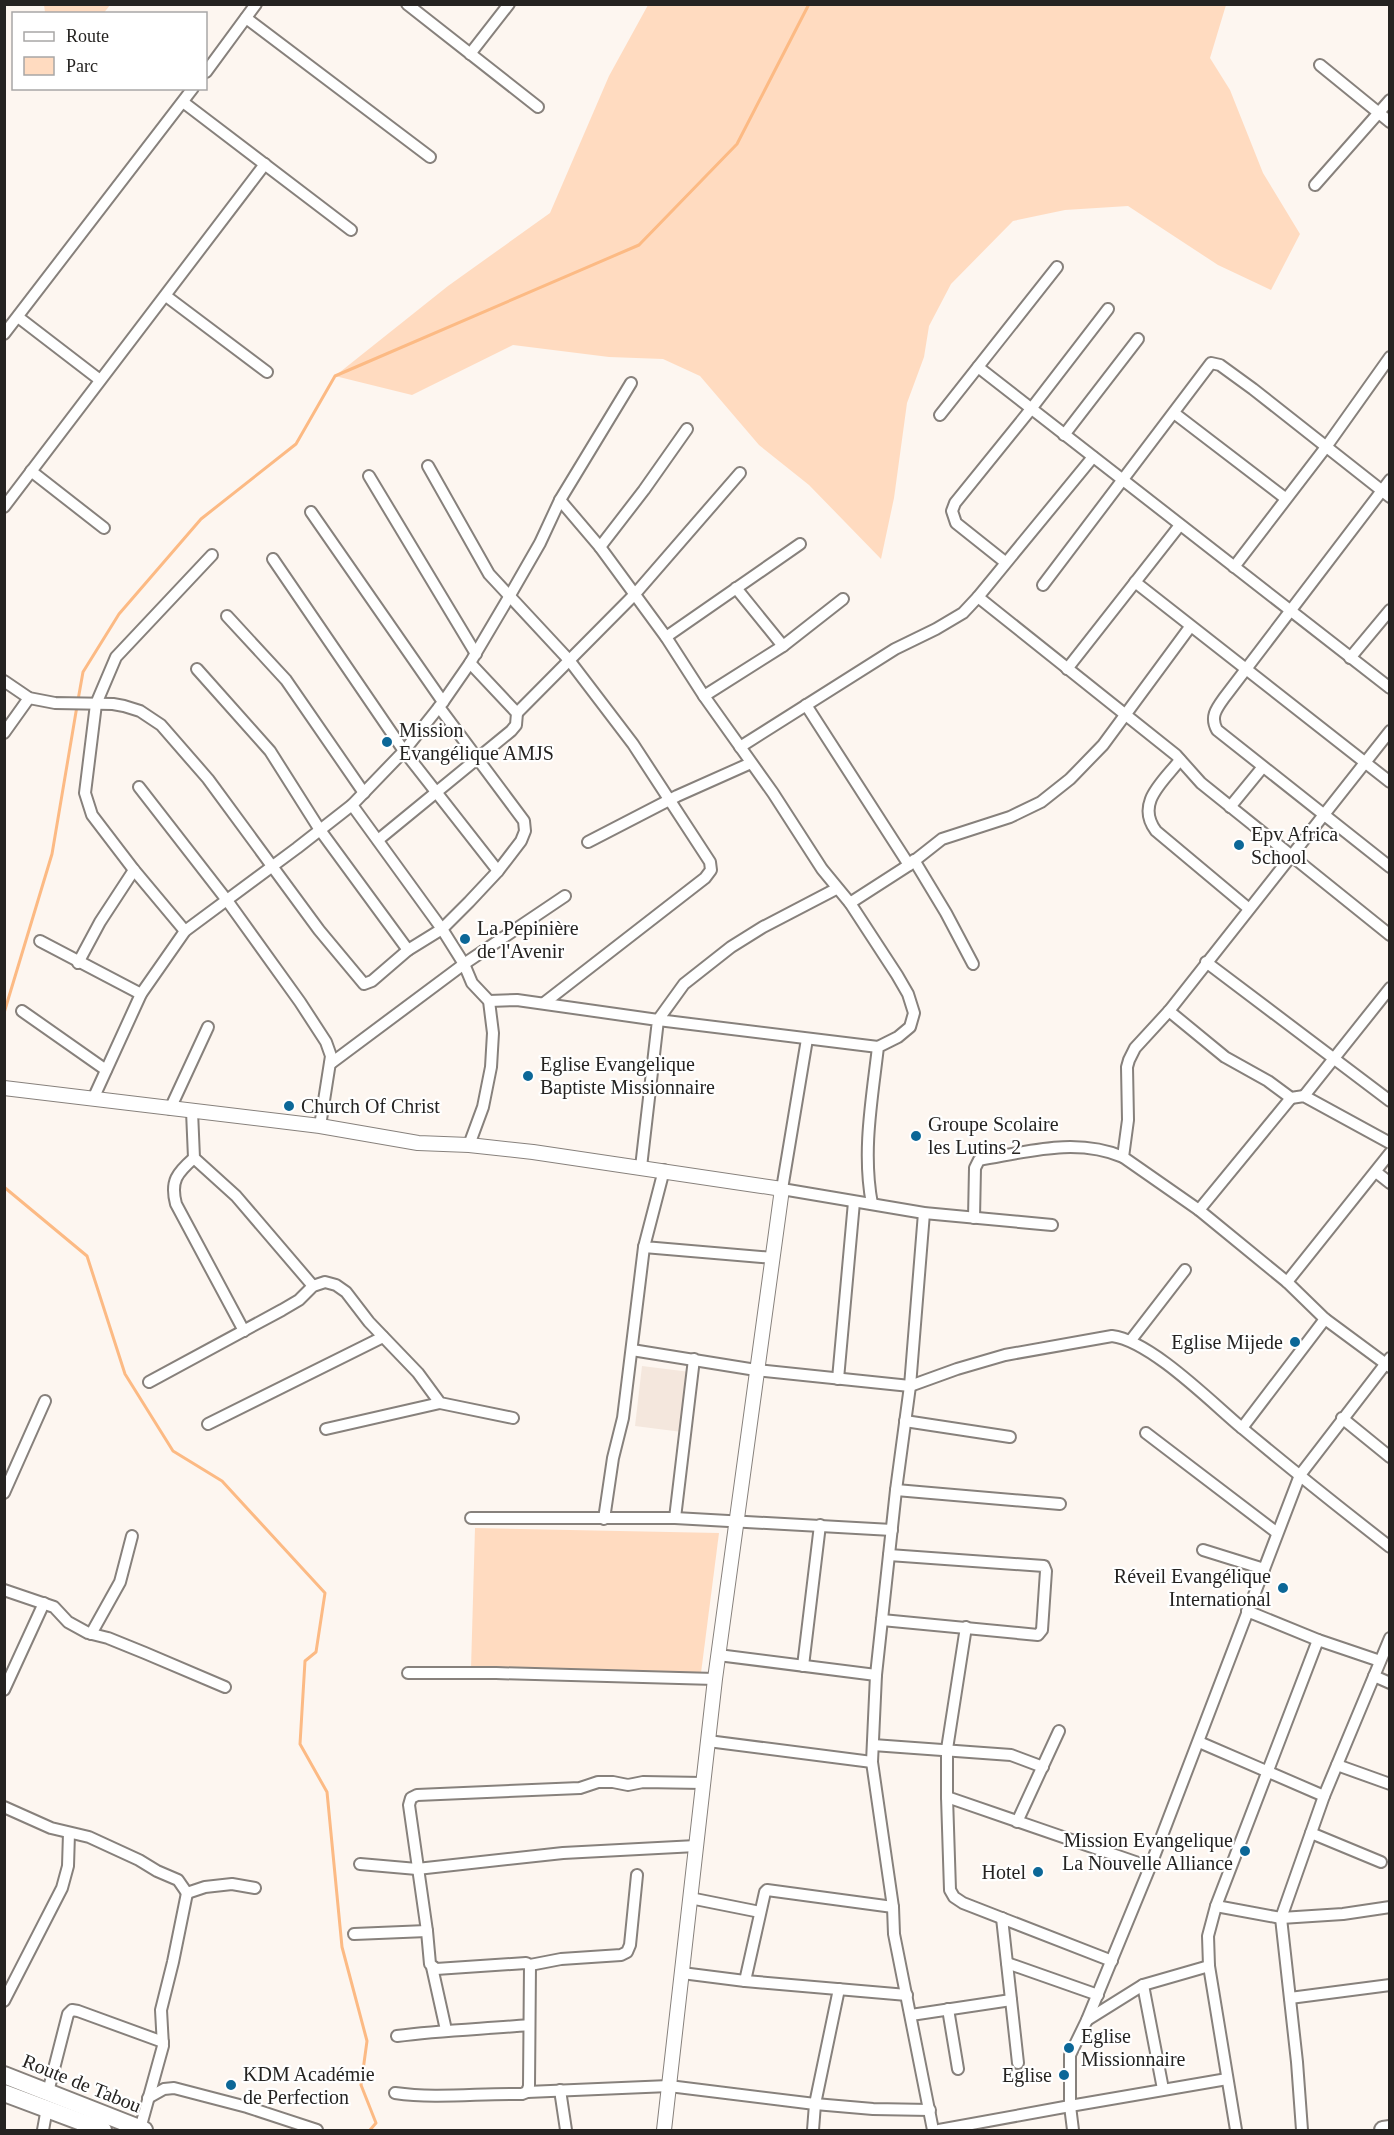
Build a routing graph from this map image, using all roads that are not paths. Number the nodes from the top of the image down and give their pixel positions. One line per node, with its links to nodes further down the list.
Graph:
1 (256, 4): 4 (street)
2 (407, 4): 5 (street)
3 (509, 4): 5 (street)
4 (246, 18): 7 (street); 14 (street)
5 (470, 54): 11 (street)
6 (1320, 65): 12 (street)
7 (207, 71)
8 (192, 90): 10 (street)
9 (1389, 100): 12 (street)
10 (183, 102): 15 (street); 21 (street)
11 (538, 107)
12 (1379, 113): 13 (street); 16 (street)
13 (1389, 122)
14 (430, 157)
15 (265, 164): 17 (street); 19 (street)
16 (1315, 185)
17 (351, 230)
18 (1057, 267): 25 (street)
19 (166, 296): 26 (street); 27 (street)
20 (1108, 309): 29 (street)
21 (18, 317): 22 (street); 27 (street)
22 (4, 334)
23 (1138, 339): 33 (street)
24 (1389, 357): 34 (street)
25 (978, 367): 29 (street); 31 (street)
26 (267, 372)
27 (100, 380): 37 (street)
28 (631, 383): 44 (street)
29 (1031, 409): 33 (street); 53 (street)
30 (1174, 413): 34 (street); 41 (street); 43 (street)
31 (940, 415)
32 (687, 429): 50 (street)
33 (1064, 435): 35 (street)
34 (1326, 447): 42 (street); 43 (street)
35 (1093, 457): 41 (street); 53 (street)
36 (428, 465): 59 (street)
37 (31, 471): 45 (street); 48 (street)
38 (740, 473): 58 (street)
39 (369, 476): 69 (street)
40 (1389, 480): 42 (street)
41 (1123, 481): 47 (street); 56 (street)
42 (1386, 494): 63 (street)
43 (1285, 498): 54 (street)
44 (560, 500): 50 (street); 59 (street)
45 (4, 507)
46 (311, 512): 79 (street)
47 (1180, 525): 54 (street); 55 (street)
48 (104, 528)
49 (800, 544): 57 (street)
50 (600, 547): 58 (street)
51 (212, 555): 78 (street)
52 (273, 559): 86 (street)
53 (1005, 562): 60 (street)
54 (1234, 567): 63 (street)
55 (1135, 582): 65 (street); 72 (street)
56 (1043, 585)
57 (736, 588): 66 (street); 67 (street)
58 (634, 594): 66 (street); 70 (street)
59 (509, 597): 69 (street); 70 (street)
60 (978, 597): 72 (street); 80 (street)
61 (843, 599): 67 (street)
62 (1389, 610): 68 (street)
63 (1291, 611): 68 (street); 73 (street)
64 (227, 616): 95 (street)
65 (1190, 627): 73 (street); 82 (street)
66 (666, 637): 76 (street)
67 (783, 646): 76 (street)
68 (1350, 658): 75 (street)
69 (473, 659): 79 (street); 81 (street)
70 (569, 660): 81 (street); 96 (street)
71 (197, 669): 100 (street)
72 (1067, 669): 82 (street)
73 (1246, 669): 89 (street); 91 (street)
74 (4, 681): 77 (street)
75 (1389, 688)
76 (704, 696): 85 (street)
77 (29, 698): 78 (street); 84 (street)
78 (96, 704): 105 (street); 107 (street)
79 (441, 705): 86 (street); 87 (street)
80 (806, 705): 85 (street); 104 (street)
81 (517, 712): 87 (street)
82 (1125, 714): 88 (street); 104 (street)
83 (1389, 731): 89 (street)
84 (5, 732)
85 (740, 747): 90 (street)
86 (404, 751): 94 (street); 95 (street)
87 (478, 758): 94 (street); 108 (street)
88 (1180, 760): 98 (street); 113 (street)
89 (1365, 762): 92 (street); 99 (street)
90 (751, 763): 96 (street); 109 (street)
91 (1262, 768): 98 (street); 99 (street)
92 (1389, 783)
93 (139, 788): 111 (street)
94 (436, 791): 101 (street); 108 (street)
95 (364, 793): 97 (street)
96 (669, 801): 102 (street); 126 (street)
97 (352, 805): 100 (street); 101 (street)
98 (1230, 807): 103 (street)
99 (1323, 813): 103 (street); 106 (street)
100 (320, 830): 105 (street); 118 (street)
101 (378, 840): 114 (street)
102 (588, 842)
103 (1290, 856): 113 (street); 116 (street)
104 (911, 862): 112 (street); 122 (street)
105 (271, 867): 111 (street); 118 (street)
106 (1389, 867)
107 (134, 870): 115 (street); 120 (street)
108 (498, 871): 114 (street)
109 (836, 889): 112 (street); 129 (street)
110 (565, 896): 121 (street)
111 (226, 899): 115 (street); 134 (street)
112 (850, 903): 132 (street)
113 (1248, 908): 119 (street)
114 (442, 929): 118 (street); 121 (street)
115 (184, 931): 124 (street)
116 (1389, 935)
117 (40, 941): 120 (street)
118 (408, 950)
119 (1206, 962): 128 (street); 133 (street)
120 (78, 963): 124 (street)
121 (464, 964): 125 (street); 134 (street)
122 (973, 964)
123 (1389, 988): 133 (street)
124 (141, 994): 135 (street)
125 (489, 1001): 126 (street); 145 (street)
126 (544, 1003): 129 (street)
127 (22, 1011): 135 (street)
128 (1168, 1011): 138 (street); 147 (street)
129 (658, 1020): 131 (street); 149 (street)
130 (208, 1027): 141 (street)
131 (807, 1039): 132 (street); 153 (street)
132 (878, 1047): 155 (street)
133 (1335, 1058): 137 (street); 140 (street)
134 (330, 1064): 143 (street)
135 (106, 1070): 139 (street)
136 (4, 1088): 139 (street)
137 (1304, 1096): 138 (street); 144 (street)
138 (1291, 1098): 156 (street)
139 (93, 1099): 141 (street)
140 (1389, 1101)
141 (170, 1108): 142 (street)
142 (192, 1110): 143 (street); 148 (street)
143 (320, 1126): 145 (street)
144 (1389, 1143)
145 (469, 1145): 149 (street)
146 (1389, 1153): 151 (street)
147 (1123, 1157): 156 (street); 158 (street)
148 (194, 1158): 164 (street); 166 (street)
149 (641, 1167): 150 (street)
150 (664, 1170): 153 (street); 160 (street)
151 (1376, 1172): 152 (street); 163 (street)
152 (1389, 1183)
153 (782, 1189): 154 (street); 161 (street)
154 (854, 1202): 155 (street); 173 (street)
155 (872, 1204): 157 (street)
156 (1199, 1210): 163 (street)
157 (924, 1213): 158 (street); 175 (street)
158 (975, 1218): 159 (street)
159 (1052, 1225)
160 (644, 1247): 161 (street); 169 (street)
161 (773, 1258): 172 (street)
162 (1185, 1270): 168 (street)
163 (1287, 1282): 165 (street)
164 (313, 1286): 166 (street); 167 (street)
165 (1325, 1319): 171 (street); 182 (street)
166 (244, 1331): 174 (street)
167 (383, 1337): 177 (street); 181 (street)
168 (1131, 1340): 175 (street); 182 (street)
169 (632, 1350): 170 (street); 193 (street)
170 (694, 1359): 172 (street); 192 (street)
171 (1388, 1363): 179 (street)
172 (756, 1370): 173 (street); 194 (street)
173 (838, 1379): 175 (street)
174 (148, 1382)
175 (910, 1386): 180 (street)
176 (45, 1401): 189 (street)
177 (440, 1403): 178 (street); 183 (street)
178 (513, 1418)
179 (1342, 1418): 186 (street); 187 (street)
180 (905, 1421): 185 (street); 188 (street)
181 (208, 1424)
182 (1242, 1428): 187 (street)
183 (326, 1429)
184 (1146, 1433): 197 (street)
185 (1010, 1437)
186 (1389, 1457)
187 (1300, 1475): 197 (street); 199 (street)
188 (896, 1490): 190 (street); 196 (street)
189 (4, 1493)
190 (1060, 1504)
191 (471, 1518): 193 (street)
192 (675, 1518): 193 (street); 194 (street)
193 (604, 1519)
194 (738, 1520): 195 (street); 211 (street)
195 (820, 1525): 196 (street); 213 (street)
196 (892, 1530): 201 (street)
197 (1276, 1532): 202 (street)
198 (132, 1536): 208 (street)
199 (1389, 1547)
200 (1203, 1550): 202 (street)
201 (889, 1555): 206 (street); 207 (street)
202 (1264, 1569): 205 (street)
203 (4, 1590): 204 (street)
204 (44, 1603): 208 (street); 220 (street)
205 (1247, 1611): 210 (street); 223 (street)
206 (882, 1620): 207 (street); 215 (street)
207 (966, 1627): 225 (street)
208 (91, 1634): 219 (street)
209 (1389, 1638): 212 (street)
210 (1318, 1640): 212 (street); 229 (street)
211 (718, 1655): 213 (street); 217 (street)
212 (1380, 1661): 216 (street)
213 (803, 1666): 215 (street)
214 (408, 1673): 217 (street)
215 (876, 1675): 224 (street)
216 (1374, 1676): 218 (street); 227 (street)
217 (715, 1679): 222 (street)
218 (1389, 1683)
219 (225, 1688)
220 (4, 1690)
221 (1059, 1731): 228 (street)
222 (708, 1742): 226 (street); 230 (street)
223 (1199, 1742): 229 (street); 241 (street)
224 (873, 1745): 225 (street); 226 (street)
225 (947, 1749): 228 (street); 233 (street)
226 (872, 1762): 249 (street)
227 (1337, 1765): 231 (street); 232 (street)
228 (1043, 1767): 235 (street)
229 (1267, 1771): 232 (street); 247 (street)
230 (703, 1783): 238 (street); 242 (street)
231 (1389, 1784)
232 (1324, 1796): 237 (street)
233 (947, 1797): 235 (street); 251 (street)
234 (4, 1807): 236 (street)
235 (1017, 1821): 241 (street)
236 (69, 1833): 245 (street); 269 (street)
237 (1311, 1833): 239 (street); 252 (street)
238 (696, 1846): 242 (street); 246 (street)
239 (1381, 1862)
240 (360, 1864): 242 (street)
241 (1150, 1868): 255 (street)
242 (417, 1869): 253 (street)
243 (637, 1875): 257 (street)
244 (255, 1888): 245 (street)
245 (187, 1893): 276 (street)
246 (690, 1898): 250 (street); 260 (street)
247 (1216, 1906): 252 (street); 258 (street)
248 (1389, 1907): 252 (street)
249 (893, 1908): 250 (street); 265 (street)
250 (760, 1912): 261 (street)
251 (1002, 1918): 255 (street); 256 (street)
252 (1281, 1918): 267 (street)
253 (427, 1931): 254 (street); 259 (street)
254 (354, 1934)
255 (1112, 1961): 266 (street)
256 (1007, 1963): 266 (street); 268 (street)
257 (530, 1965): 259 (street); 273 (street)
258 (1209, 1966): 262 (street); 280 (street)
259 (432, 1967): 274 (street)
260 (682, 1973): 261 (street); 281 (street)
261 (745, 1981): 264 (street)
262 (1143, 1985): 272 (street); 282 (street)
263 (1389, 1985): 267 (street)
264 (839, 1989): 265 (street); 289 (street)
265 (906, 1995): 271 (street)
266 (1098, 1995): 272 (street)
267 (1290, 1998): 304 (street)
268 (1011, 2000): 270 (street); 277 (street)
269 (4, 2001)
270 (948, 2009): 271 (street); 278 (street)
271 (910, 2015): 291 (street)
272 (1087, 2020): 290 (street)
273 (529, 2025): 274 (street); 285 (street)
274 (446, 2030): 275 (street)
275 (397, 2036)
276 (163, 2042): 287 (street); 288 (street)
277 (1018, 2063)
278 (958, 2069)
279 (4, 2075): 288 (main road, Route de Tabou)
280 (1227, 2079): 282 (street); 303 (street)
281 (669, 2086): 283 (street); 289 (street); 298 (street)
282 (1163, 2089): 290 (street)
283 (560, 2090): 285 (street); 297 (street)
284 (4, 2092): 288 (main road, Route de Tabou)
285 (527, 2092): 286 (street)
286 (395, 2093)
287 (148, 2098): 295 (street); 296 (street)
288 (47, 2100): 293 (street); 294 (main road, Route de Tabou); 295 (main road, Route de Tabou)
289 (815, 2104): 291 (street); 299 (street)
290 (1070, 2106): 301 (street); 302 (street)
291 (930, 2110): 300 (street)
292 (1389, 2129): 305 (main road)
293 (43, 2130)
294 (103, 2130)
295 (142, 2130)
296 (317, 2130)
297 (566, 2130)
298 (664, 2130)
299 (813, 2130)
300 (933, 2130)
301 (939, 2130)
302 (1073, 2130)
303 (1236, 2130)
304 (1302, 2130)
305 (1383, 2130)

